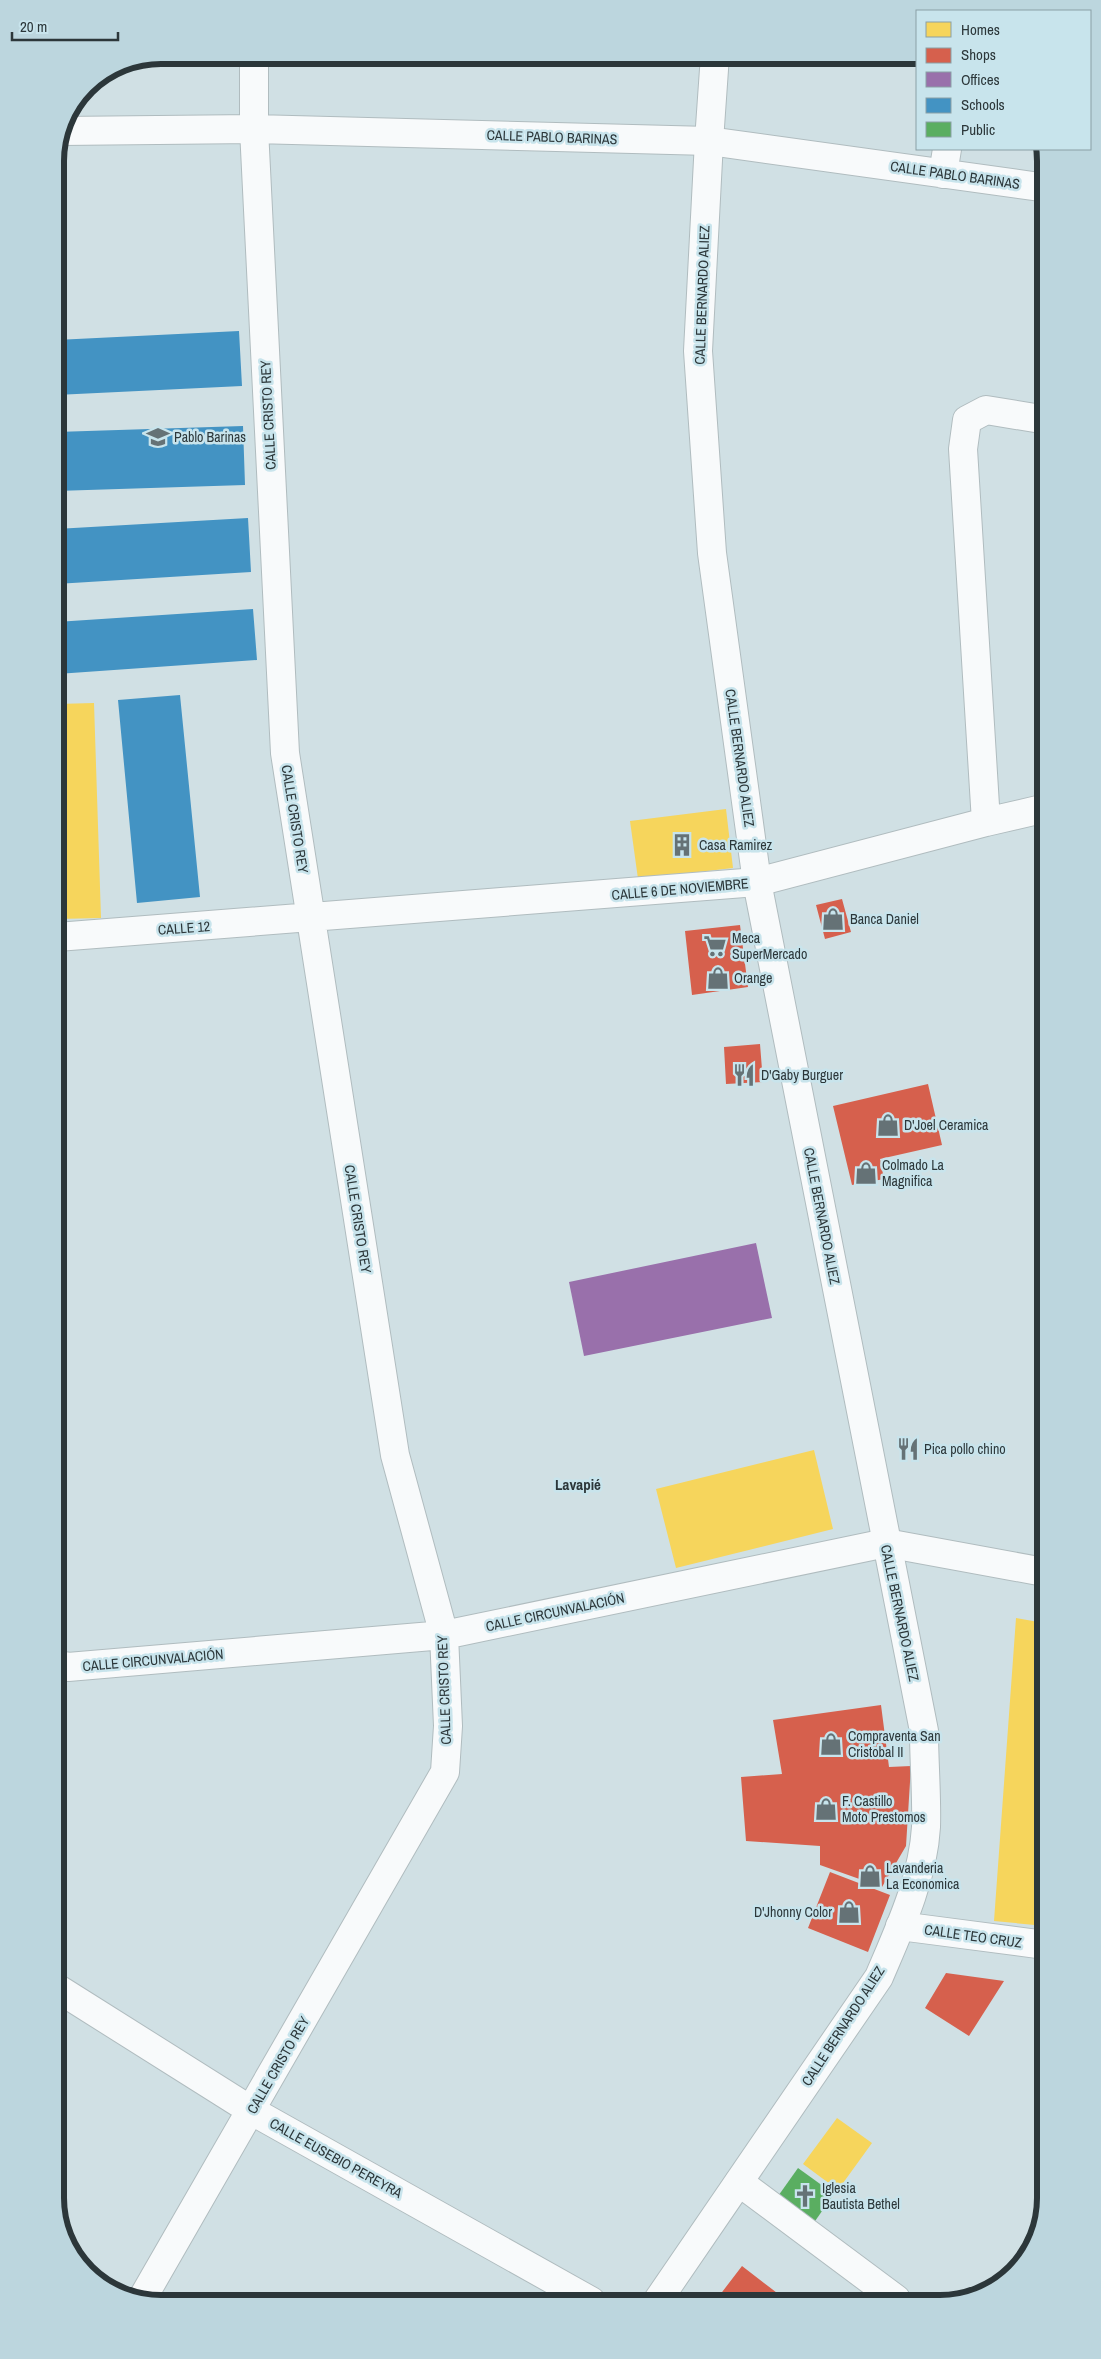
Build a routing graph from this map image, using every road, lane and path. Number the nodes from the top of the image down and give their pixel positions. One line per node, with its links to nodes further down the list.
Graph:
1 (254, 64): 3 (street, CALLE CRISTO REY)
2 (715, 64): 5 (street, CALLE BERNARDO ALIEZ)
3 (254, 128): 4 (street, CALLE PABLO BARINAS); 5 (street, CALLE PABLO BARINAS); 12 (street, CALLE CRISTO REY)
4 (69, 131)
5 (709, 141): 6 (street, CALLE PABLO BARINAS); 11 (street, CALLE BERNARDO ALIEZ)
6 (945, 161): 7 (street, CALLE PABLO BARINAS)
7 (1037, 186)
8 (1037, 417): 10 (street)
9 (1037, 811): 10 (street, CALLE 6 DE NOVIEMBRE)
10 (986, 822): 11 (street, CALLE 6 DE NOVIEMBRE)
11 (757, 882): 12 (street, CALLE 6 DE NOVIEMBRE); 14 (street, CALLE BERNARDO ALIEZ)
12 (310, 918): 13 (street, CALLE 12); 16 (street, CALLE CRISTO REY)
13 (64, 936)
14 (886, 1543): 15 (street, CALLE CIRCUNVALACIÓN); 16 (street, CALLE CIRCUNVALACIÓN); 18 (street, CALLE BERNARDO ALIEZ)
15 (1037, 1571)
16 (444, 1635): 17 (street, CALLE CIRCUNVALACIÓN); 21 (street, CALLE CRISTO REY)
17 (64, 1666)
18 (900, 1926): 19 (street, CALLE TEO CRUZ); 22 (street, CALLE BERNARDO ALIEZ)
19 (1037, 1944)
20 (64, 1993): 21 (street, CALLE EUSEBIO PEREYRA)
21 (252, 2111): 23 (street, CALLE CRISTO REY); 24 (street, CALLE EUSEBIO PEREYRA)
22 (739, 2182): 25 (street, CALLE BERNARDO ALIEZ); 26 (street)
23 (145, 2293)
24 (580, 2295)
25 (661, 2295)
26 (891, 2295)

